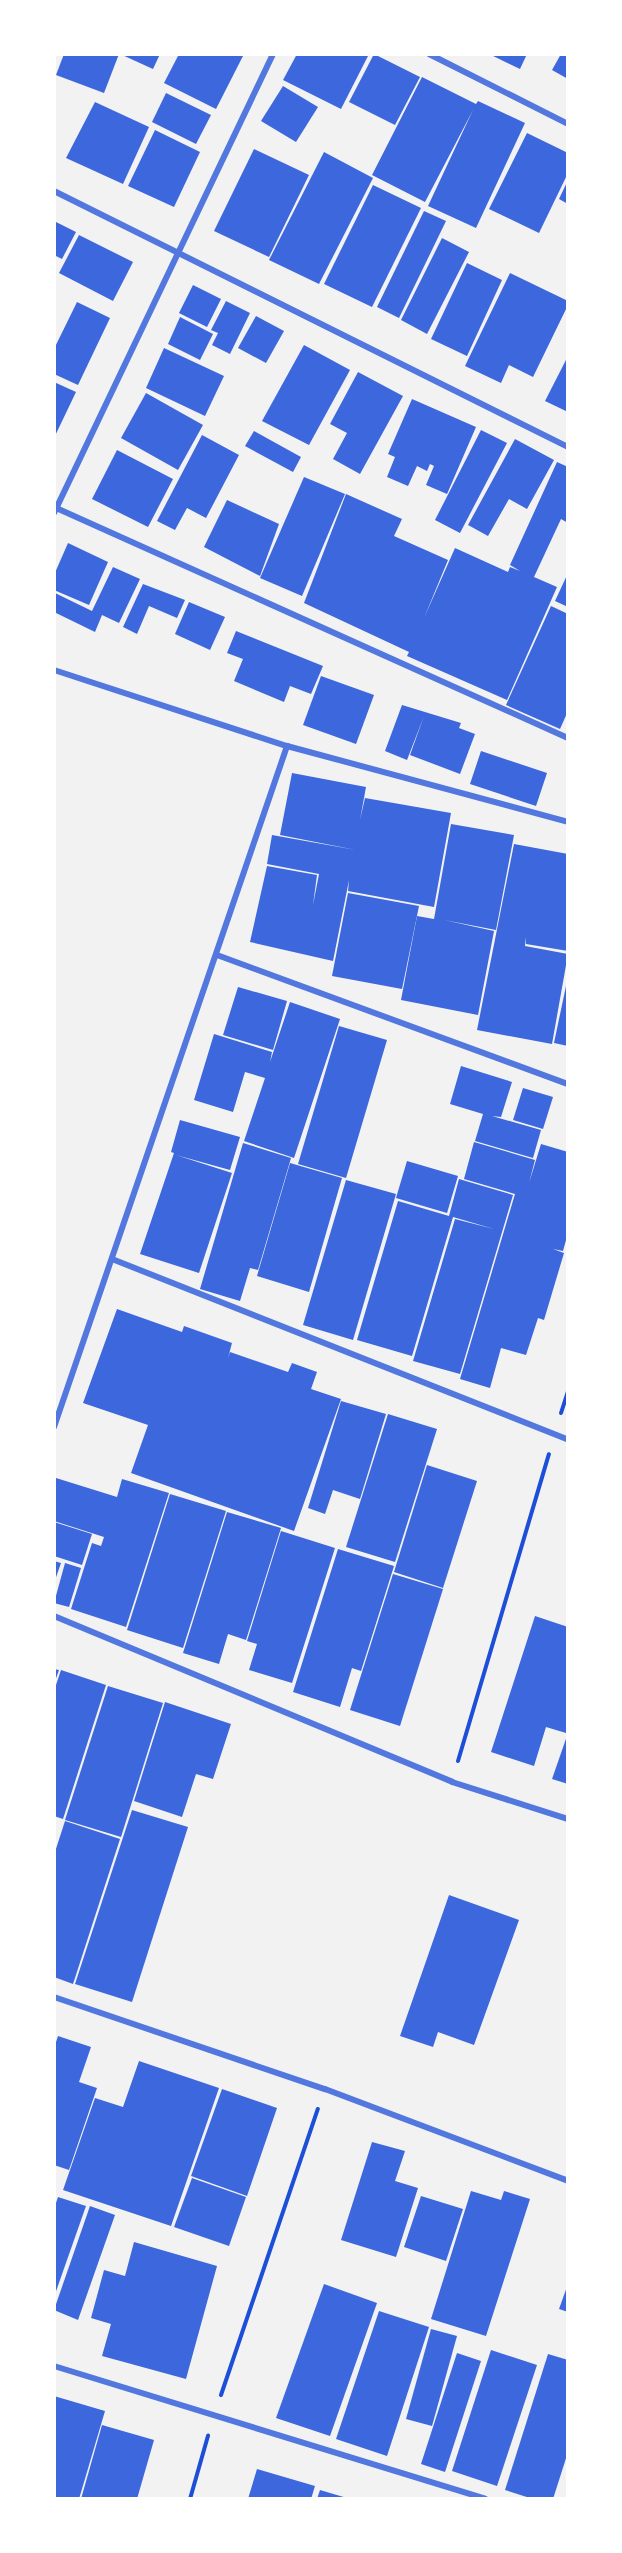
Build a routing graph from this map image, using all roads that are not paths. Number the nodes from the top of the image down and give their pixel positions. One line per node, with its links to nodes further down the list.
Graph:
1 (273, 54): 5 (street)
2 (429, 54): 3 (street)
3 (568, 124)
4 (54, 191): 5 (street)
5 (176, 252): 6 (street); 7 (street)
6 (568, 447)
7 (55, 509): 9 (street)
8 (54, 670): 10 (street)
9 (568, 738)
10 (286, 746): 11 (street); 12 (street)
11 (568, 822)
12 (217, 955): 13 (street); 14 (street)
13 (568, 1084)
14 (112, 1259): 15 (street); 16 (street)
15 (54, 1427)
16 (568, 1440)
17 (54, 1616): 18 (street)
18 (568, 1819)
19 (54, 1997): 20 (street)
20 (568, 2181)
21 (54, 2366): 22 (street)
22 (485, 2499)

